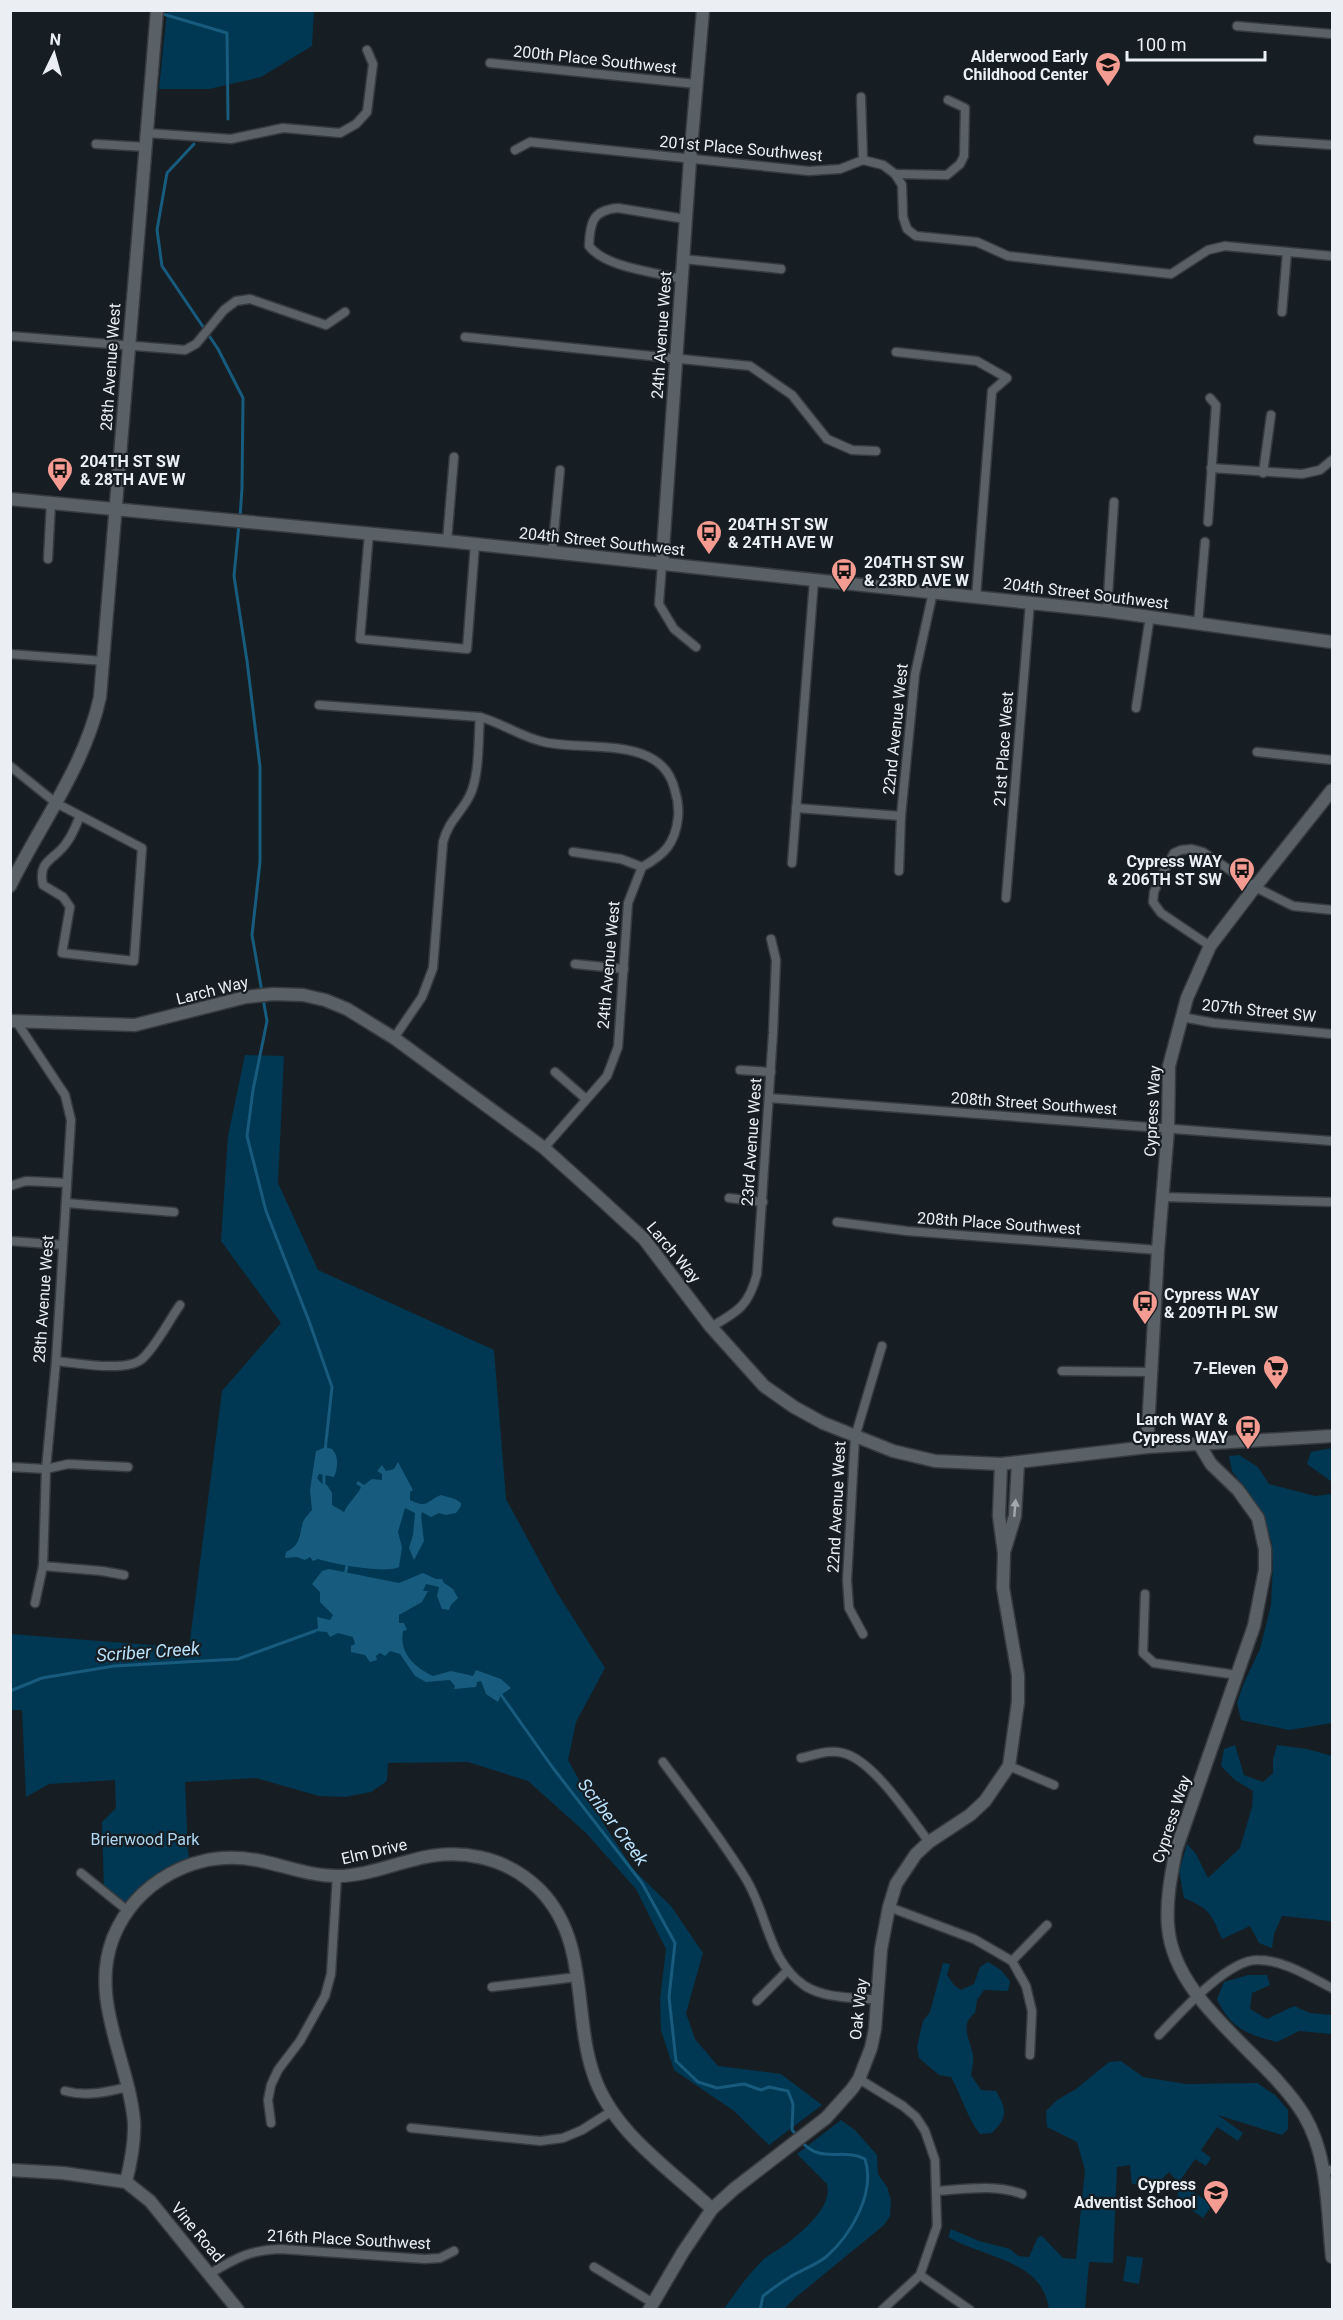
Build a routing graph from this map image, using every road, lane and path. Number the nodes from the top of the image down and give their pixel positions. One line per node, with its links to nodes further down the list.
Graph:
1 (157, 10): 10 (street, 28th Avenue West)
2 (703, 10): 7 (street, 24th Avenue West)
3 (1237, 26): 4 (street)
4 (1332, 34)
5 (367, 50): 10 (street)
6 (490, 63): 7 (street, 200th Place Southwest)
7 (696, 84): 16 (street, 24th Avenue West)
8 (861, 97): 17 (street)
9 (948, 100): 18 (street)
10 (147, 133): 14 (street, 28th Avenue West)
11 (1258, 140): 13 (street)
12 (96, 144): 14 (street)
13 (1332, 145)
14 (146, 147): 29 (street, 28th Avenue West)
15 (515, 150): 16 (street, 201st Place Southwest)
16 (690, 160): 17 (street, 201st Place Southwest); 19 (street, 24th Avenue West)
17 (863, 160): 18 (street)
18 (896, 174): 20 (street)
19 (685, 219): 22 (street, 24th Avenue West); 24 (street)
20 (1287, 252): 21 (street); 26 (street)
21 (1332, 256)
22 (683, 259): 23 (street); 24 (street, 24th Avenue West)
23 (781, 269)
24 (682, 279): 31 (street, 24th Avenue West)
25 (345, 312): 29 (street)
26 (1282, 312)
27 (10, 336): 29 (street)
28 (465, 337): 31 (street)
29 (128, 346): 43 (street, 28th Avenue West)
30 (896, 352): 54 (street)
31 (677, 358): 34 (street); 51 (street, 24th Avenue West)
32 (1210, 398): 37 (street)
33 (1271, 415): 39 (street)
34 (876, 451)
35 (454, 458): 46 (street)
36 (1332, 460): 39 (street)
37 (1211, 468): 39 (street); 44 (street)
38 (560, 470): 49 (street)
39 (1263, 473)
40 (10, 499): 41 (street, 204th Street Southwest)
41 (51, 502): 43 (street, 204th Street Southwest); 50 (street)
42 (1114, 502): 56 (street)
43 (116, 507): 45 (street, 204th Street Southwest); 62 (street, 28th Avenue West)
44 (1208, 522)
45 (369, 533): 46 (street, 204th Street Southwest); 48 (street)
46 (447, 541): 48 (street, 204th Street Southwest)
47 (1205, 542): 58 (street)
48 (475, 544): 49 (street, 204th Street Southwest)
49 (552, 553): 51 (street, 204th Street Southwest)
50 (48, 559)
51 (662, 564): 52 (street, 204th Street Southwest); 60 (street, 24th Avenue West)
52 (814, 580): 53 (street, 204th Street Southwest); 71 (street)
53 (933, 592): 54 (street, 204th Street Southwest); 73 (street, 22nd Avenue West)
54 (976, 597): 55 (street, 204th Street Southwest)
55 (1030, 602): 56 (street, 204th Street Southwest); 80 (street, 21st Place West)
56 (1107, 611): 57 (street, 204th Street Southwest)
57 (1150, 616): 58 (street, 204th Street Southwest); 64 (street)
58 (1198, 624): 59 (street, 204th Street Southwest)
59 (1332, 642)
60 (696, 647)
61 (10, 654): 62 (street)
62 (104, 661): 70 (street, 28th Avenue West)
63 (318, 705): 65 (street)
64 (1136, 708)
65 (480, 717): 76 (street); 89 (street)
66 (1257, 752): 67 (street)
67 (1332, 760)
68 (10, 766): 70 (street)
69 (1332, 790): 79 (street, Cypress Way)
70 (56, 803): 72 (street); 78 (street, 28th Avenue West)
71 (796, 808): 73 (street); 75 (street)
72 (80, 816): 72 (street)
73 (901, 816): 77 (street, 22nd Avenue West)
74 (573, 852): 76 (street)
75 (792, 863)
76 (642, 867): 85 (street, 24th Avenue West)
77 (899, 871)
78 (12, 878)
79 (1255, 886): 81 (street); 83 (street, Cypress Way); 83 (street)
80 (1006, 898)
81 (1332, 910)
82 (771, 939): 92 (street, 23rd Avenue West)
83 (1210, 946): 86 (street, Cypress Way)
84 (574, 964): 85 (street)
85 (624, 969): 94 (street, 24th Avenue West)
86 (1182, 1017): 88 (street, 207th Street SW); 95 (street, Cypress Way)
87 (12, 1018): 89 (street, Larch Way); 98 (street, 28th Avenue West)
88 (1332, 1034)
89 (394, 1038): 97 (street, Larch Way)
90 (740, 1070): 92 (street)
91 (555, 1072): 94 (street)
92 (771, 1072): 93 (street, 23rd Avenue West)
93 (770, 1098): 95 (street, 208th Street Southwest); 102 (street, 23rd Avenue West)
94 (586, 1099): 97 (street, 24th Avenue West)
95 (1168, 1129): 96 (street, 208th Street Southwest); 100 (street, Cypress Way)
96 (1332, 1141)
97 (544, 1148): 111 (street, Larch Way)
98 (67, 1183): 99 (street); 104 (street, 28th Avenue West)
99 (10, 1186)
100 (1163, 1197): 103 (street); 109 (street, Cypress Way)
101 (729, 1198): 102 (street)
102 (763, 1202): 111 (street, 23rd Avenue West)
103 (1332, 1202)
104 (66, 1203): 105 (street); 108 (street, 28th Avenue West)
105 (174, 1212)
106 (837, 1222): 109 (street, 208th Place Southwest)
107 (10, 1240): 108 (street)
108 (63, 1245): 113 (street, 28th Avenue West)
109 (1158, 1250): 115 (street, Cypress Way)
110 (180, 1305): 113 (street)
111 (711, 1327): 117 (street, Larch Way)
112 (882, 1346): 117 (street, 22nd Avenue West)
113 (56, 1361): 124 (street, 28th Avenue West)
114 (1062, 1371): 115 (street)
115 (1150, 1372): 119 (street, Cypress Way)
116 (1332, 1436): 118 (street, Larch Way)
117 (855, 1437): 121 (street, Larch Way); 130 (street, 22nd Avenue West)
118 (1199, 1444): 119 (street, Larch Way); 131 (street, Cypress Way)
119 (1147, 1447): 120 (street, Larch Way)
120 (1018, 1463): 121 (street, Larch Way); 125 (street, one-way to 120)
121 (1000, 1464): 125 (street)
122 (10, 1467): 124 (street)
123 (128, 1467): 124 (street)
124 (46, 1469): 126 (street, 28th Avenue West)
125 (1004, 1553): 134 (street, Oak Way)
126 (43, 1566): 127 (street); 129 (street, 28th Avenue West)
127 (124, 1575)
128 (1144, 1594): 131 (street)
129 (34, 1603)
130 (864, 1634)
131 (1237, 1675): 147 (street, Cypress Way)
132 (801, 1758): 136 (street)
133 (663, 1762): 143 (street)
134 (1009, 1766): 135 (street); 136 (street, Oak Way)
135 (1054, 1785)
136 (929, 1842): 139 (street, Oak Way)
137 (81, 1873): 140 (street)
138 (337, 1876): 140 (street, Elm Drive); 144 (street, Elm Drive); 156 (street)
139 (889, 1907): 142 (street); 148 (street, Oak Way)
140 (128, 1911): 153 (street, Elm Drive)
141 (1047, 1926): 142 (street)
142 (1012, 1961): 151 (street)
143 (787, 1971): 148 (street); 149 (street)
144 (577, 1977): 145 (street); 155 (street, Elm Drive)
145 (492, 1987)
146 (1332, 1988): 147 (street)
147 (1197, 1996): 150 (street); 159 (street, Cypress Way)
148 (877, 2000): 152 (street, Oak Way)
149 (757, 2001)
150 (1159, 2035)
151 (1030, 2055)
152 (859, 2079): 161 (street); 163 (street, Oak Way)
153 (128, 2087): 154 (street); 160 (street, Elm Drive)
154 (65, 2091)
155 (612, 2111): 157 (street); 163 (street, Elm Drive)
156 (271, 2123)
157 (411, 2128)
158 (10, 2170): 160 (street)
159 (1328, 2170): 165 (street, Cypress Way)
160 (126, 2182): 167 (street, Vine Road)
161 (937, 2191): 162 (street); 168 (street)
162 (1022, 2194)
163 (712, 2209): 169 (street, Oak Way)
164 (454, 2250): 167 (street, 216th Place Southwest)
165 (1332, 2257)
166 (594, 2267): 169 (street)
167 (211, 2274): 170 (street, Vine Road)
168 (920, 2275): 171 (street); 172 (street)
169 (651, 2306)
170 (238, 2310)
171 (882, 2310)
172 (970, 2310)

